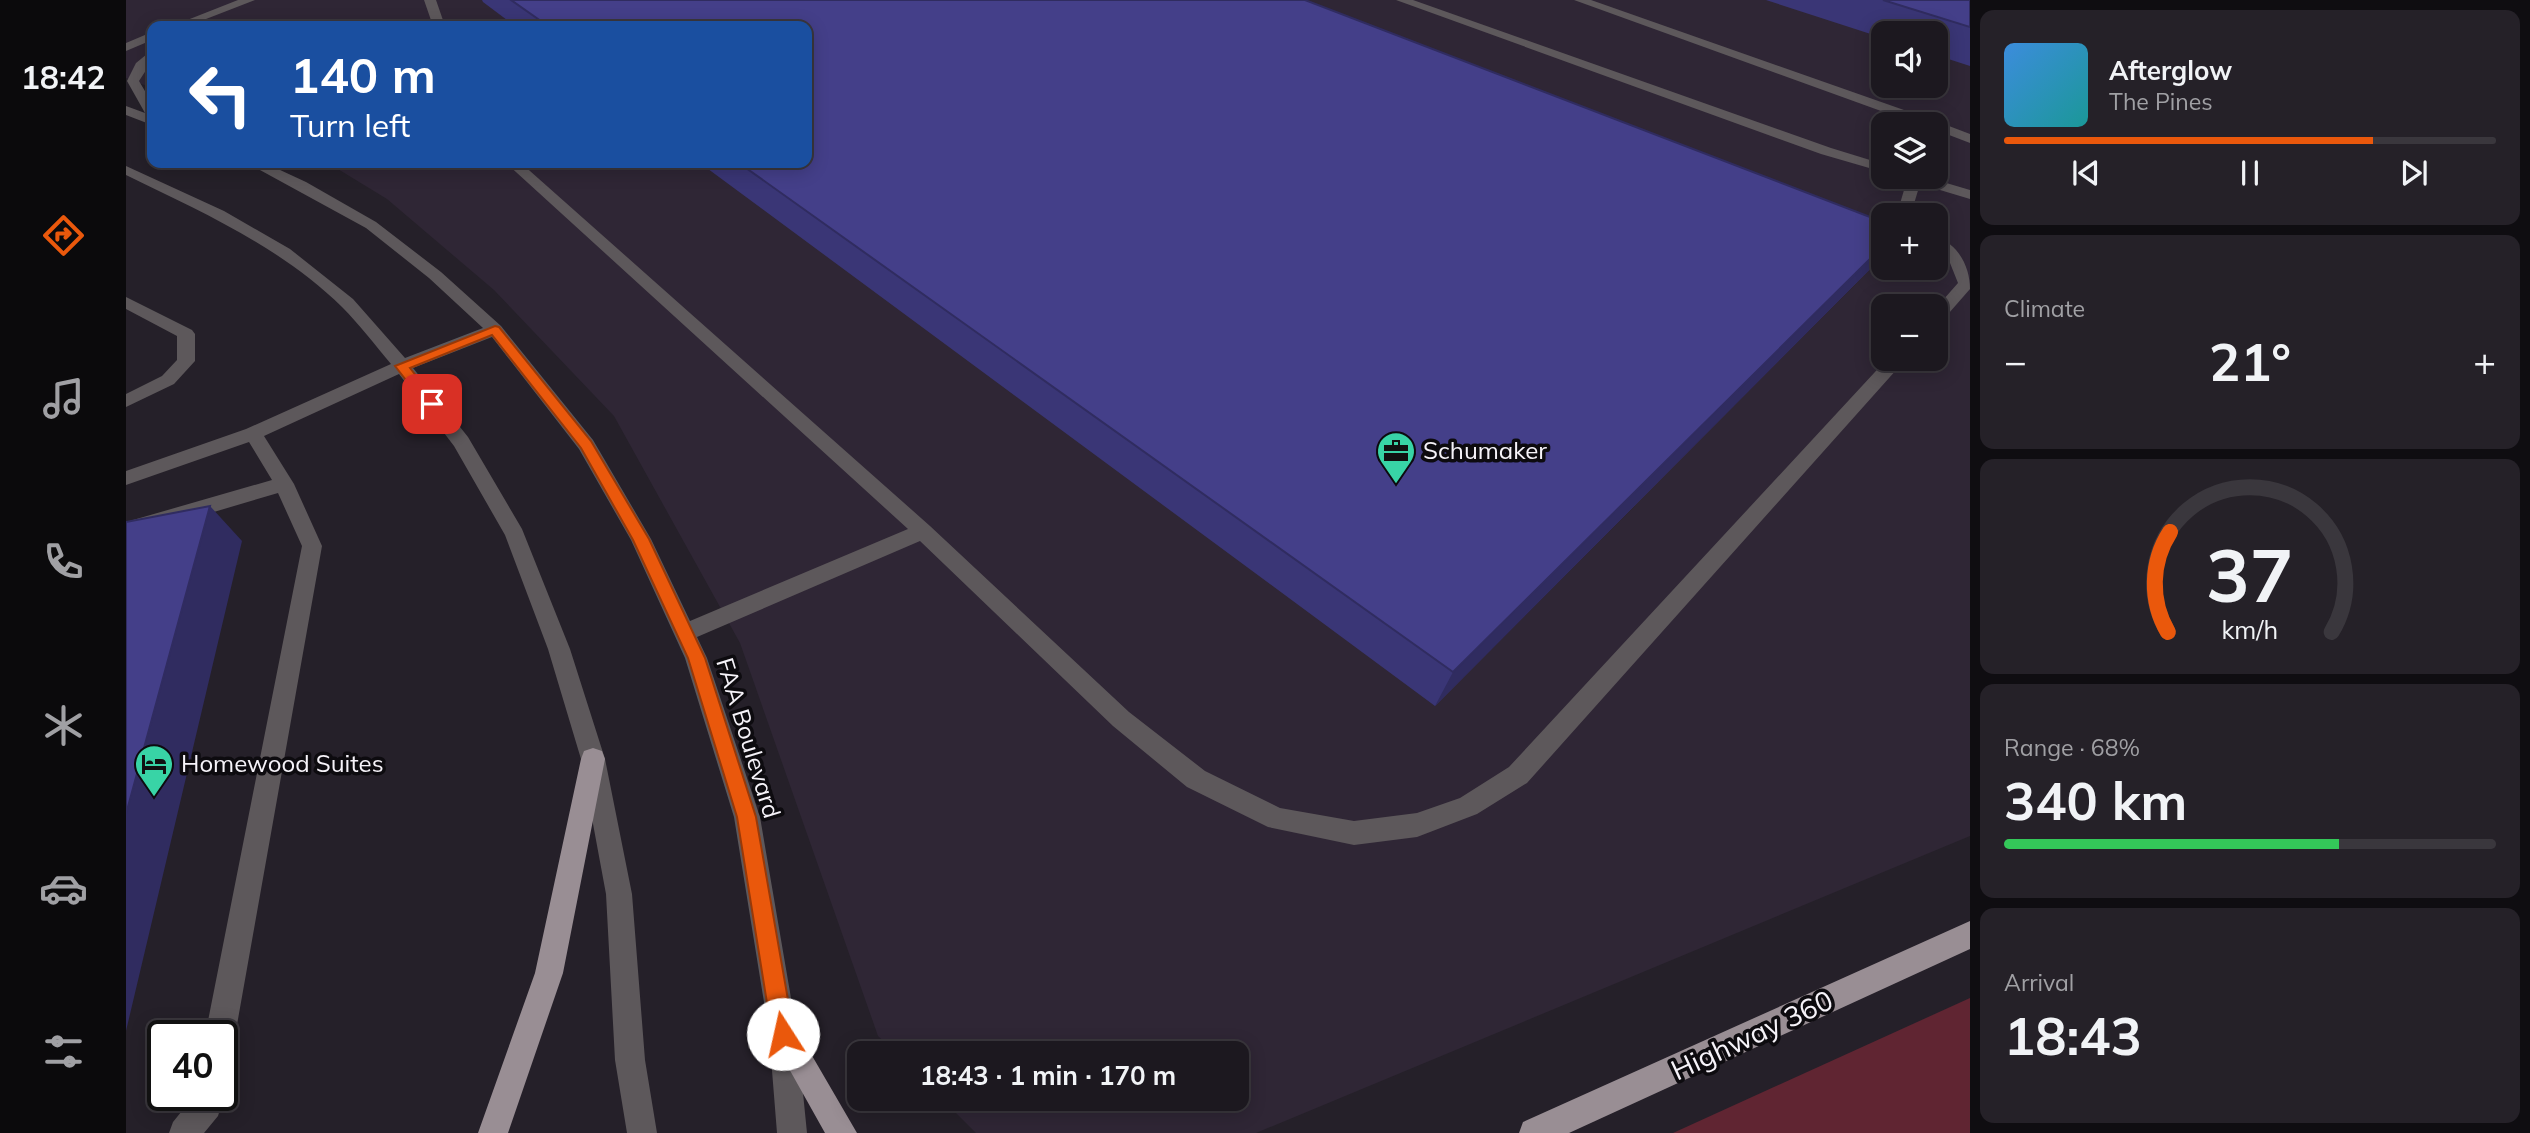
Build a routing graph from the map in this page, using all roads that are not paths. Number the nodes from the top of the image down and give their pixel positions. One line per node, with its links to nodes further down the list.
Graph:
1 (249, 0): 5 (street)
2 (430, 0): 6 (street)
3 (1402, 0): 16 (street)
4 (1580, 0): 12 (street)
5 (197, 21)
6 (437, 21)
7 (147, 38): 8 (street)
8 (126, 47)
9 (147, 59): 10 (street)
10 (147, 105)
11 (126, 110): 13 (street)
12 (1895, 112)
13 (147, 119)
14 (1948, 131): 15 (street)
15 (1970, 139)
16 (1871, 164)
17 (264, 168): 25 (street, FAA Boulevard)
18 (519, 168): 33 (street)
19 (126, 170): 26 (street)
20 (1948, 188): 21 (street)
21 (1970, 195)
22 (1948, 253): 24 (street)
23 (126, 302): 28 (street)
24 (1948, 304)
25 (495, 330): 26 (street); 34 (street, FAA Boulevard)
26 (402, 366): 29 (street); 35 (street)
27 (1886, 371): 33 (street)
28 (126, 401)
29 (253, 435): 30 (street); 31 (street)
30 (126, 478)
31 (284, 484): 32 (street); 37 (street)
32 (126, 530)
33 (923, 531): 34 (street)
34 (683, 633): 38 (street, FAA Boulevard)
35 (593, 760): 41 (main road); 42 (street)
36 (1970, 935): 45 (main road, Highway 360)
37 (223, 1020)
38 (783, 1034): 43 (street, FAA Boulevard); 44 (main road)
39 (203, 1111): 40 (street)
40 (184, 1133)
41 (493, 1133)
42 (642, 1133)
43 (792, 1133)
44 (842, 1133)
45 (1534, 1133)

